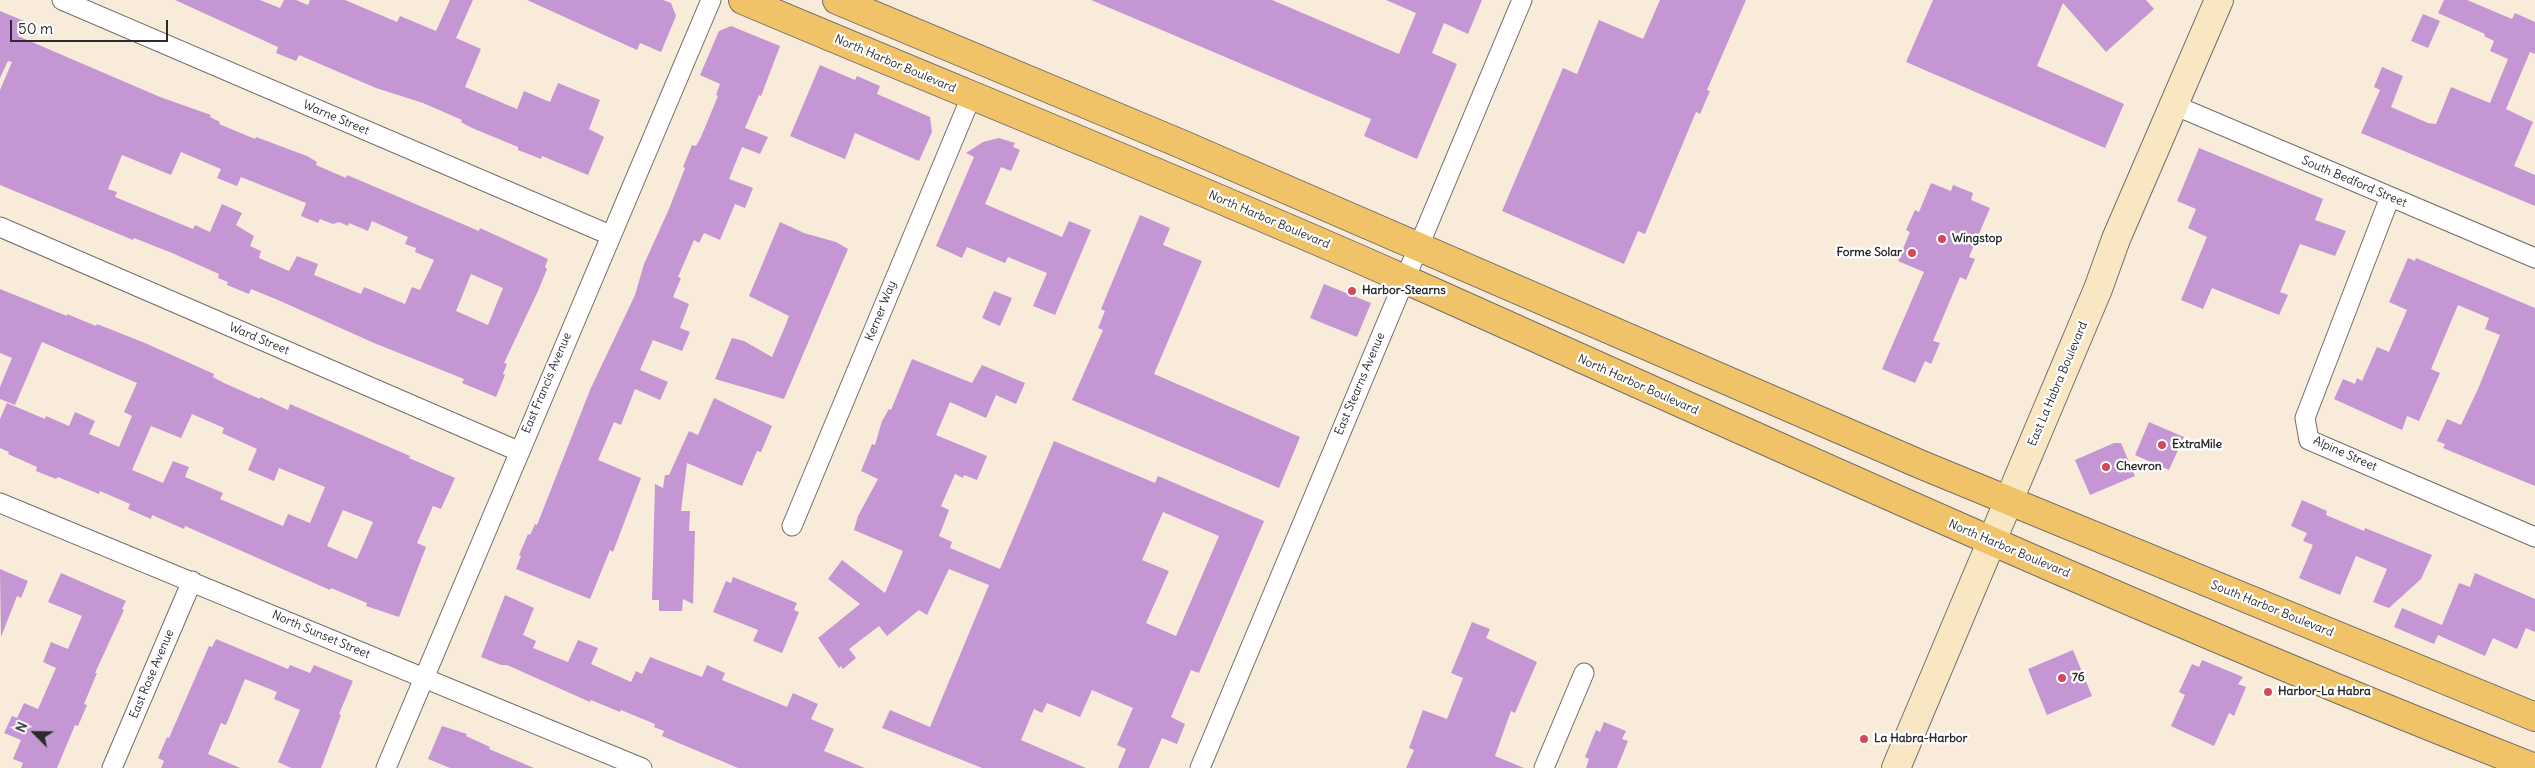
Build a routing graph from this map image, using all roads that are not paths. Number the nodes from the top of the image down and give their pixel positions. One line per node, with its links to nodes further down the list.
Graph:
1 (62, 0): 11 (street, Warne Street)
2 (711, 0): 11 (street, East Francis Avenue)
3 (743, 0): 7 (main road, North Harbor Boulevard)
4 (837, 0): 12 (main road)
5 (1522, 0): 12 (street, East Stearns Avenue)
6 (2219, 0): 8 (main road, East La Habra Boulevard)
7 (971, 97): 14 (main road, North Harbor Boulevard); 18 (street, Kerner Way)
8 (2174, 105): 9 (street, South Bedford Street); 16 (main road, East La Habra Boulevard)
9 (2390, 198): 13 (street, South Bedford Street); 19 (street, Alpine Street)
10 (0, 227): 15 (street, Ward Street)
11 (610, 235): 15 (street, East Francis Avenue)
12 (1419, 247): 14 (street, East Stearns Avenue); 16 (main road)
13 (2535, 258)
14 (1405, 280): 20 (main road, North Harbor Boulevard); 28 (street, East Stearns Avenue)
15 (518, 451): 23 (street, East Francis Avenue)
16 (2009, 500): 20 (main road, East La Habra Boulevard); 24 (main road, South Harbor Boulevard)
17 (0, 503): 21 (street, North Sunset Street)
18 (792, 526)
19 (2535, 537)
20 (1991, 542): 30 (main road, East La Habra Boulevard); 31 (main road, North Harbor Boulevard)
21 (192, 581): 23 (street, North Sunset Street); 25 (street, East Rose Avenue)
22 (1584, 673): 29 (street)
23 (424, 678): 26 (street, East Francis Avenue); 27 (street, North Sunset Street)
24 (2535, 717)
25 (112, 768)
26 (386, 768)
27 (642, 768)
28 (1200, 768)
29 (1544, 768)
30 (1896, 768)
31 (2535, 768)

